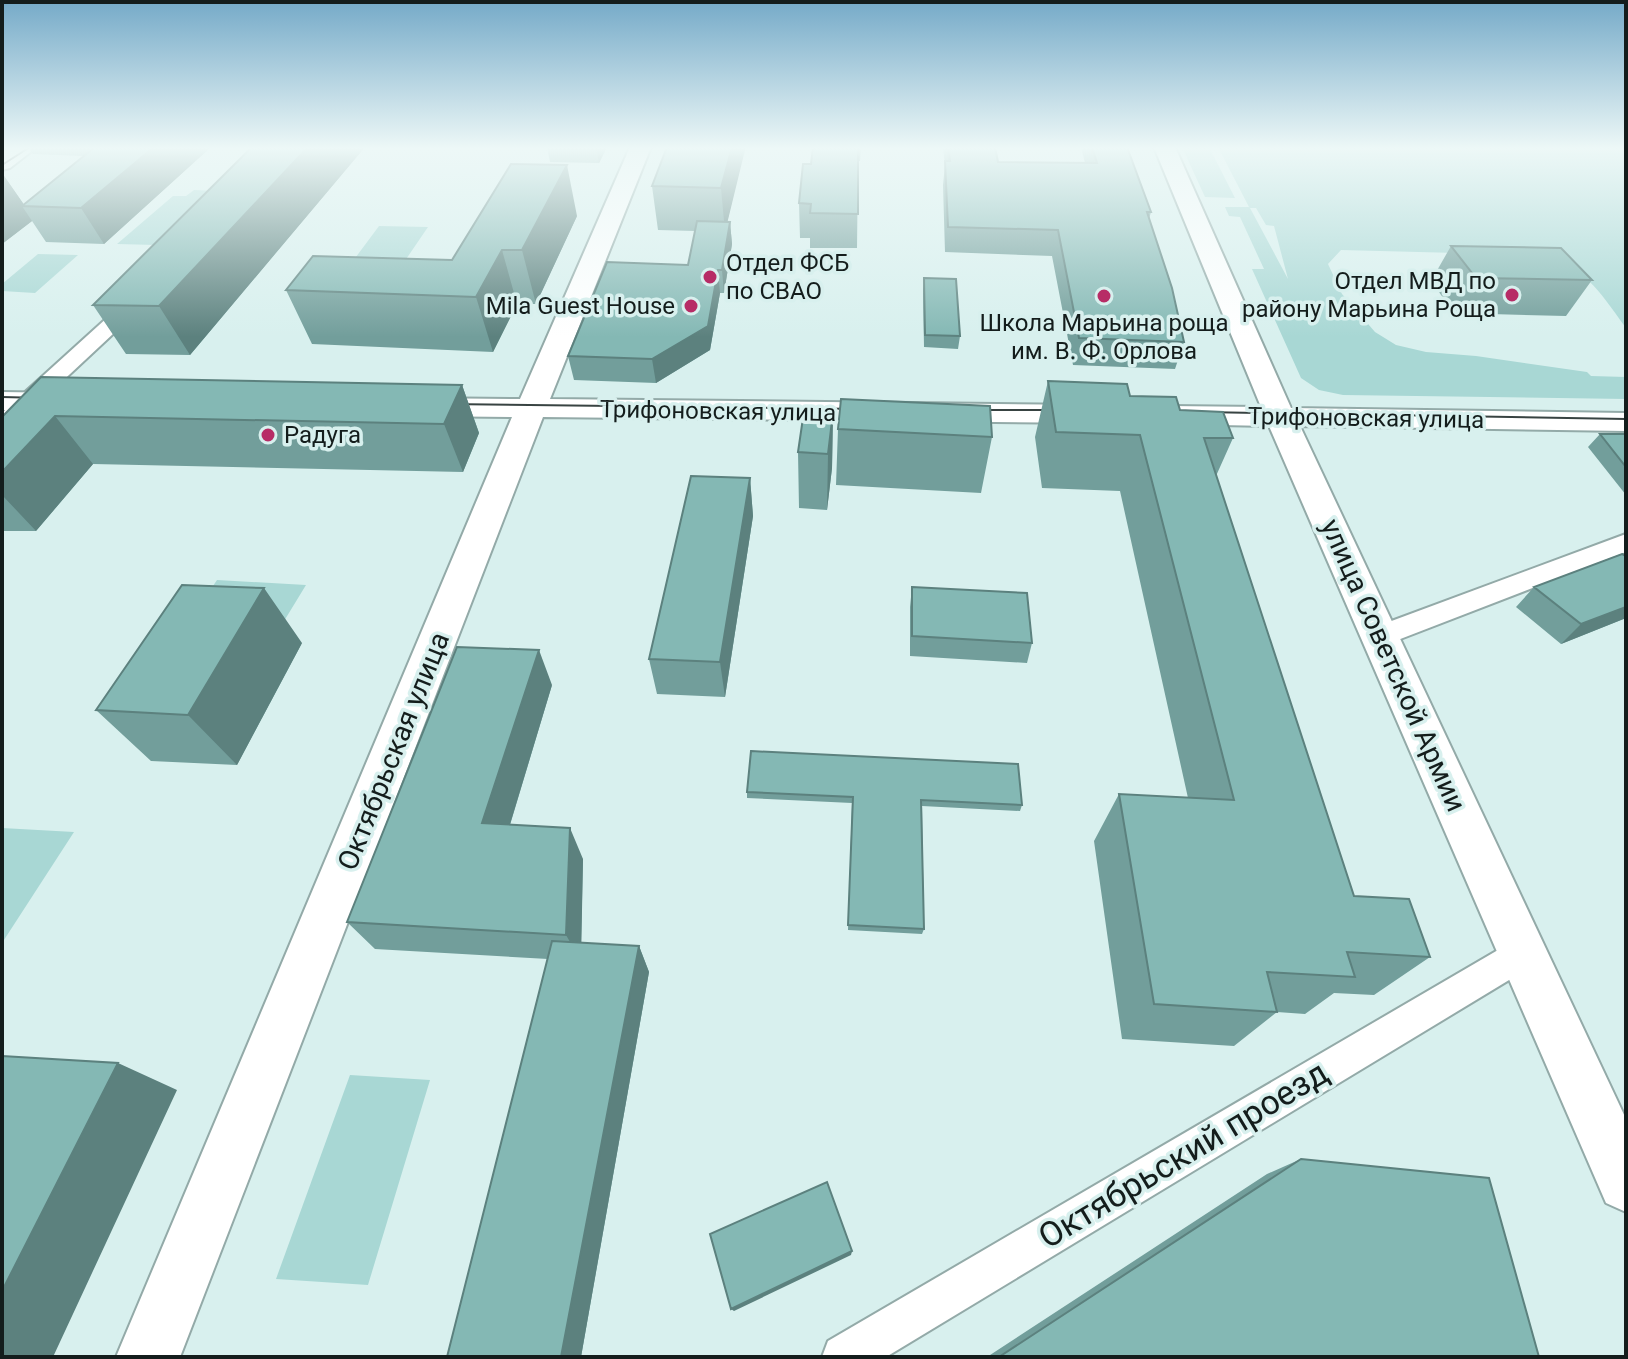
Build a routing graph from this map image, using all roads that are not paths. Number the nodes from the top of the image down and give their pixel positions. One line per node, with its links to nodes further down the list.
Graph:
1 (614, 210): 7 (street, Октябрьская улица)
2 (1191, 210): 8 (street, улица Советской Армии)
3 (149, 289): 4 (street)
4 (15, 401): 5 (street); 10 (street)
5 (96, 402)
6 (382, 407): 7 (street, Трифоновская улица)
7 (531, 409): 8 (street, Трифоновская улица); 15 (street, Октябрьская улица)
8 (1280, 416): 9 (street, Трифоновская улица); 12 (street, улица Советской Армии)
9 (1626, 422)
10 (2, 425)
11 (1626, 543): 12 (street)
12 (1380, 636): 13 (street, улица Советской Армии)
13 (1522, 953): 14 (street, улица Советской Армии); 16 (street, Октябрьский проезд)
14 (1626, 1183)
15 (148, 1357)
16 (844, 1357)

